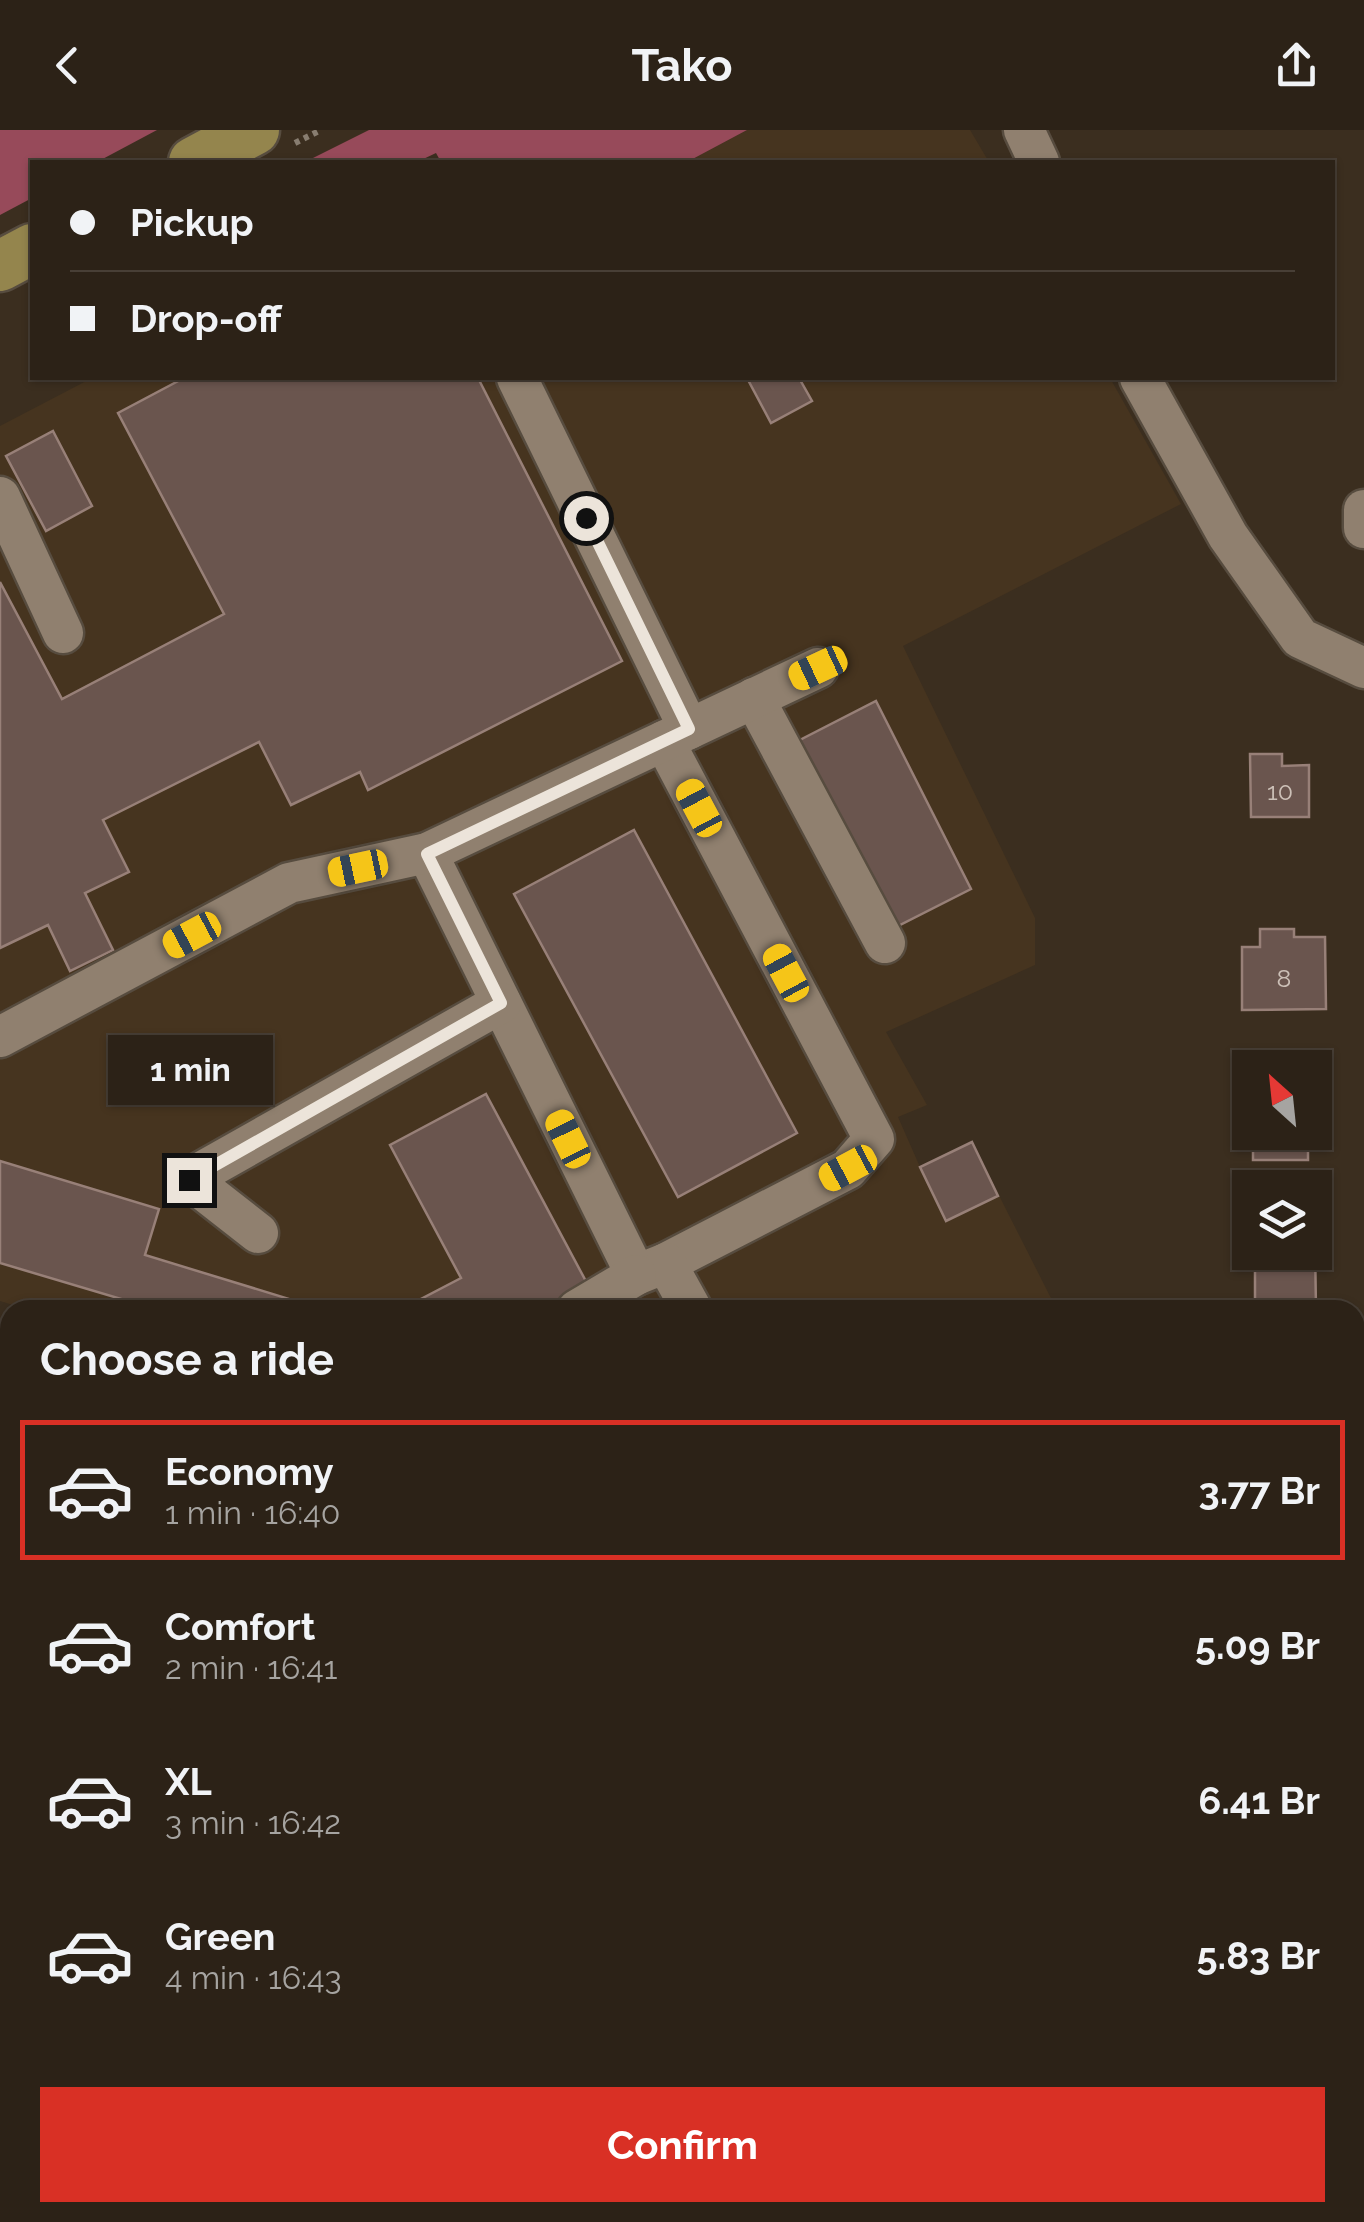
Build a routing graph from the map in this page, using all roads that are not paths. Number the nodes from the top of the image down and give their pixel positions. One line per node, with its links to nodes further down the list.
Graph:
1 (254, 130): 3 (main road)
2 (1024, 130): 4 (street)
3 (198, 160)
4 (1038, 160)
5 (30, 250): 6 (main road)
6 (0, 266)
7 (518, 380): 16 (street)
8 (1141, 380): 14 (street)
9 (0, 498): 12 (street)
10 (1364, 510): 11 (street)
11 (1364, 528)
12 (63, 633)
13 (818, 668): 15 (street)
14 (1364, 668)
15 (754, 698): 16 (street); 18 (street)
16 (677, 735): 17 (street); 22 (street)
17 (427, 854): 19 (street); 20 (street)
18 (884, 943)
19 (501, 1003): 21 (street); 22 (street)
20 (0, 1037)
21 (258, 1232)
22 (651, 1269): 23 (street); 24 (street)
23 (595, 1300)
24 (682, 1300)

